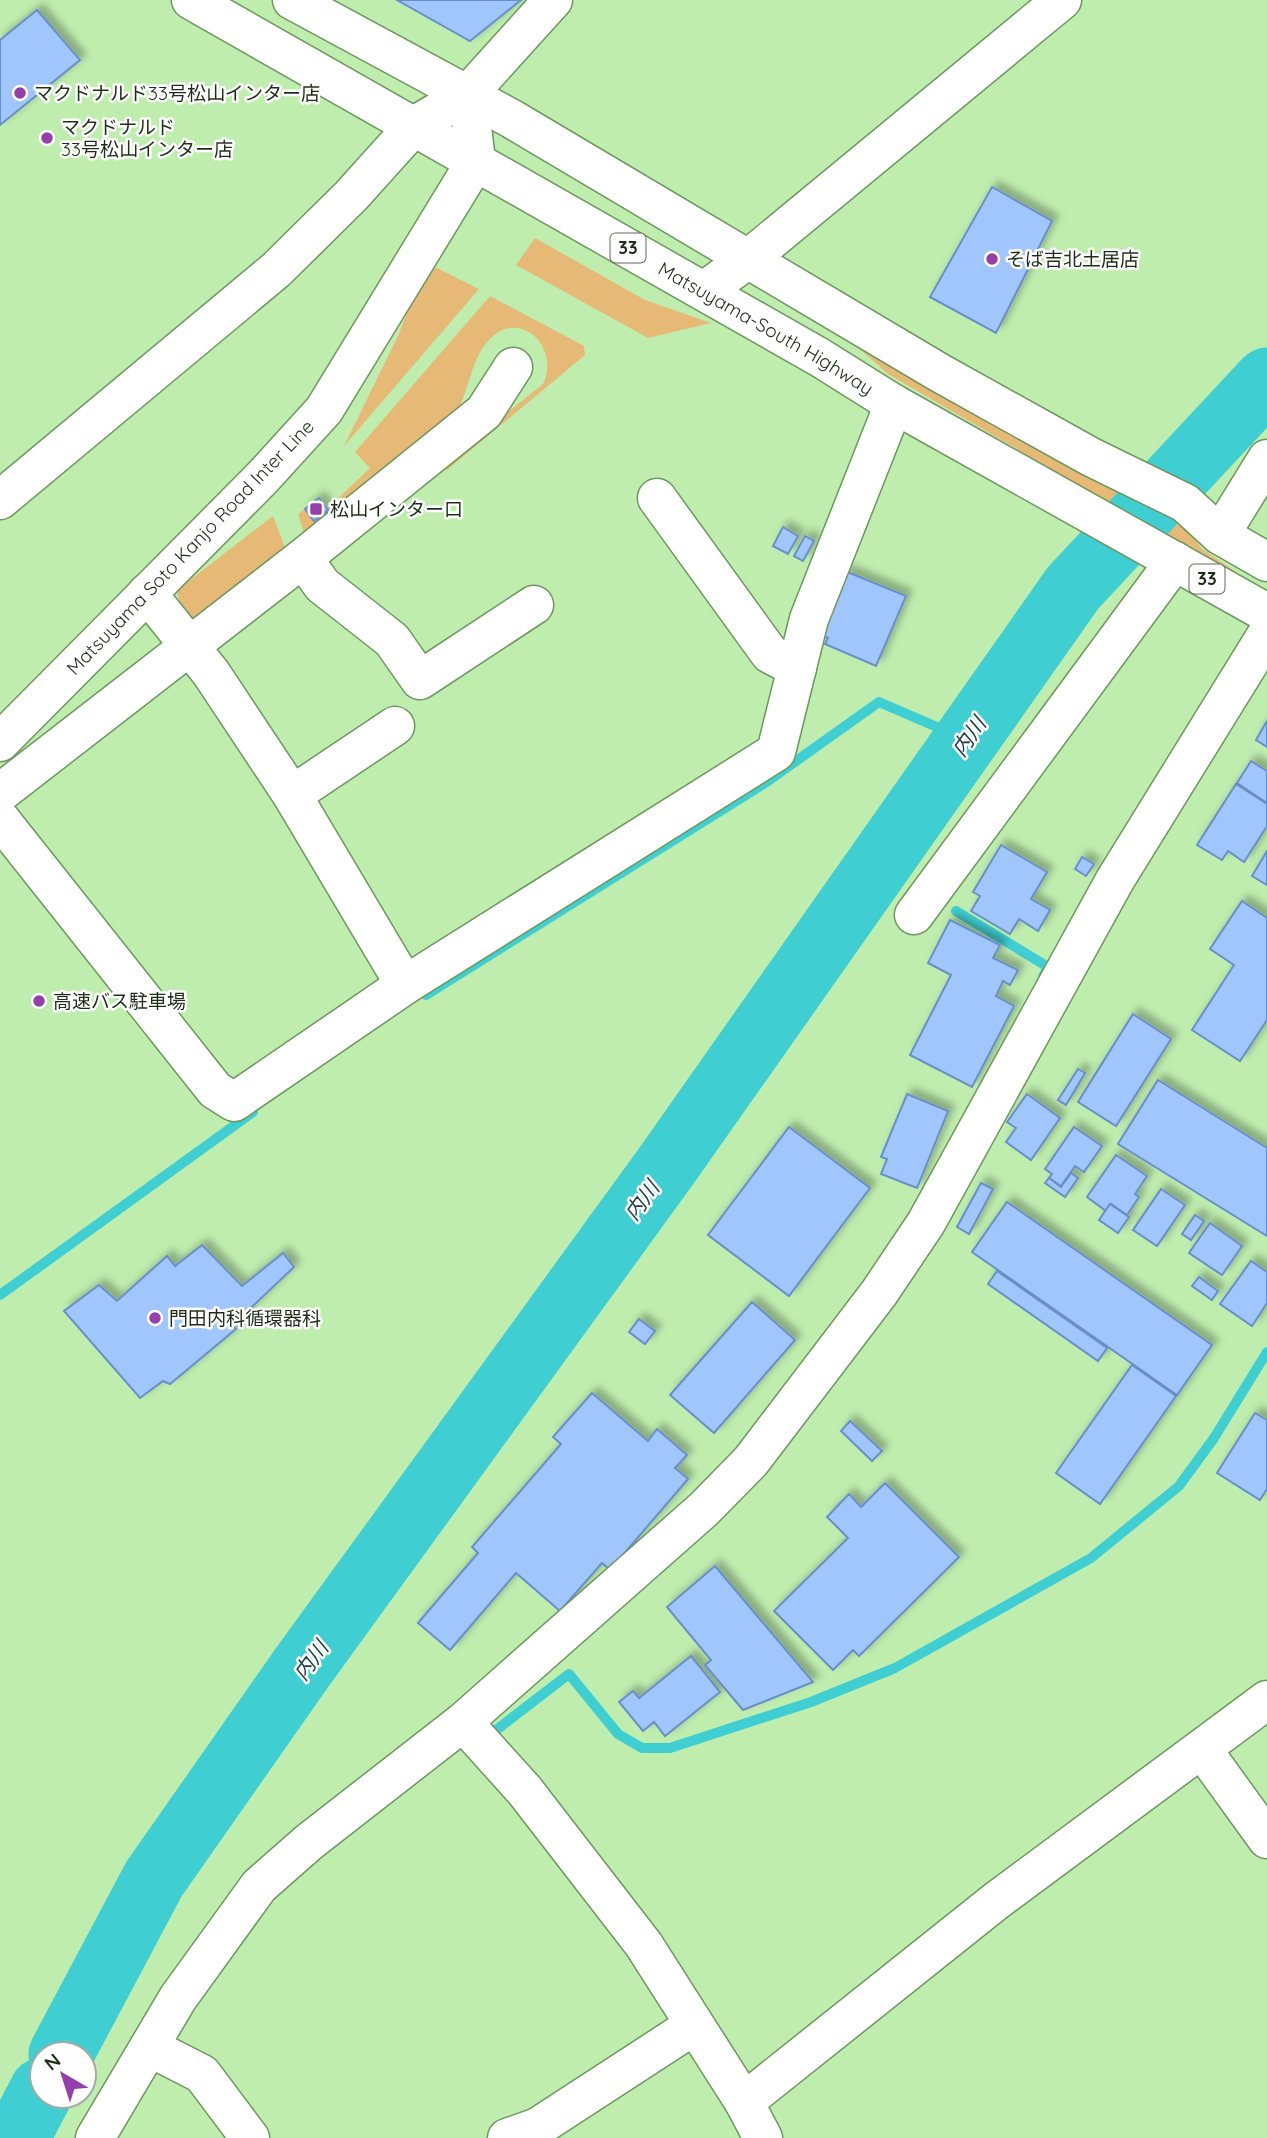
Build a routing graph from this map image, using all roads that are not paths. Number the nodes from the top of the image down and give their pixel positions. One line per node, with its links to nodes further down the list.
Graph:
1 (191, 0): 6 (main road, Matsuyama-South Highway / 33)
2 (292, 0): 5 (main road, 33)
3 (553, 0): 5 (main road)
4 (1062, 0): 8 (main road)
5 (468, 94): 6 (main road); 7 (main road); 8 (main road, 33)
6 (414, 127): 7 (main road, Matsuyama-South Highway / 33); 14 (main road)
7 (476, 161): 9 (main road, Matsuyama-South Highway / 33); 19 (main road, Matsuyama Soto Kanjo Road Inter Line)
8 (747, 260): 9 (main road); 15 (main road, 33)
9 (704, 291): 11 (main road, Matsuyama-South Highway / 33)
10 (513, 368): 17 (main road)
11 (894, 404): 16 (main road, Matsuyama-South Highway / 33); 24 (main road)
12 (1267, 459): 15 (main road)
13 (657, 498): 24 (main road)
14 (0, 500)
15 (1220, 535): 18 (main road, 33)
16 (1161, 554): 21 (main road, Matsuyama-South Highway / 33); 30 (main road)
17 (303, 558): 20 (main road); 23 (main road)
18 (1267, 562)
19 (147, 593): 23 (main road); 26 (main road, Matsuyama Soto Kanjo Road Inter Line)
20 (534, 605)
21 (1267, 613)
22 (1267, 634): 33 (main road)
23 (189, 647): 27 (main road); 28 (main road)
24 (797, 668): 31 (main road)
25 (395, 726): 28 (main road)
26 (0, 742)
27 (0, 793)
28 (292, 794): 31 (main road)
29 (0, 819): 31 (main road)
30 (914, 915)
31 (405, 985)
32 (1267, 1700): 34 (main road)
33 (463, 1722): 36 (main road); 37 (main road)
34 (1202, 1749): 35 (main road); 38 (main road)
35 (1267, 1839)
36 (693, 2026): 38 (main road); 41 (main road)
37 (149, 2047): 39 (main road); 40 (main road)
38 (744, 2102): 42 (main road)
39 (95, 2138)
40 (250, 2138)
41 (507, 2138)
42 (763, 2138)

